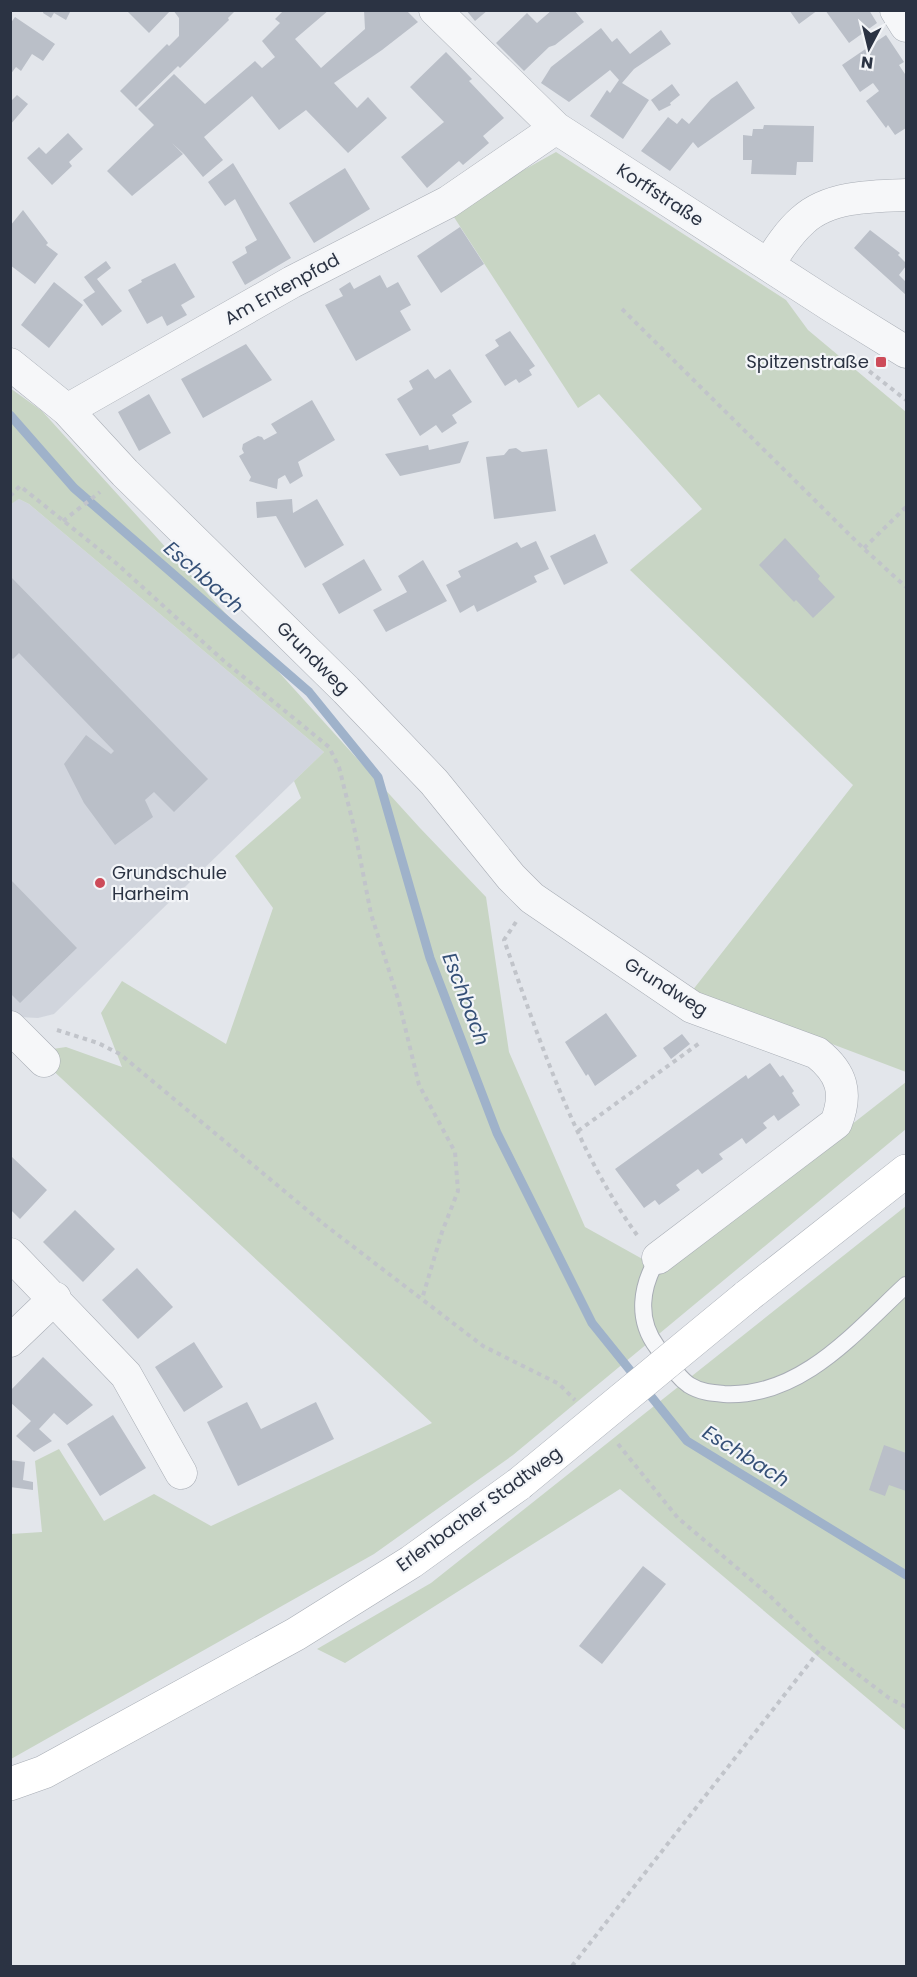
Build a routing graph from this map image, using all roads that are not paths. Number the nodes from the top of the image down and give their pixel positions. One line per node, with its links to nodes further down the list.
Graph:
1 (435, 10): 4 (street, Korffstraße)
2 (896, 10): 3 (street)
3 (906, 26)
4 (556, 128): 6 (street, Korffstraße); 9 (street, Am Entenpfad)
5 (906, 195): 6 (street)
6 (768, 265): 7 (street, Korffstraße)
7 (906, 352)
8 (10, 364): 9 (street)
9 (67, 410): 12 (street, Grundweg)
10 (906, 1171): 17 (street, Erlenbacher Stadtweg, bridge)
11 (10, 1254): 14 (street)
12 (658, 1258): 13 (lane, Grundweg)
13 (906, 1285)
14 (55, 1298): 15 (street); 16 (street)
15 (10, 1341)
16 (182, 1473)
17 (10, 1784)

